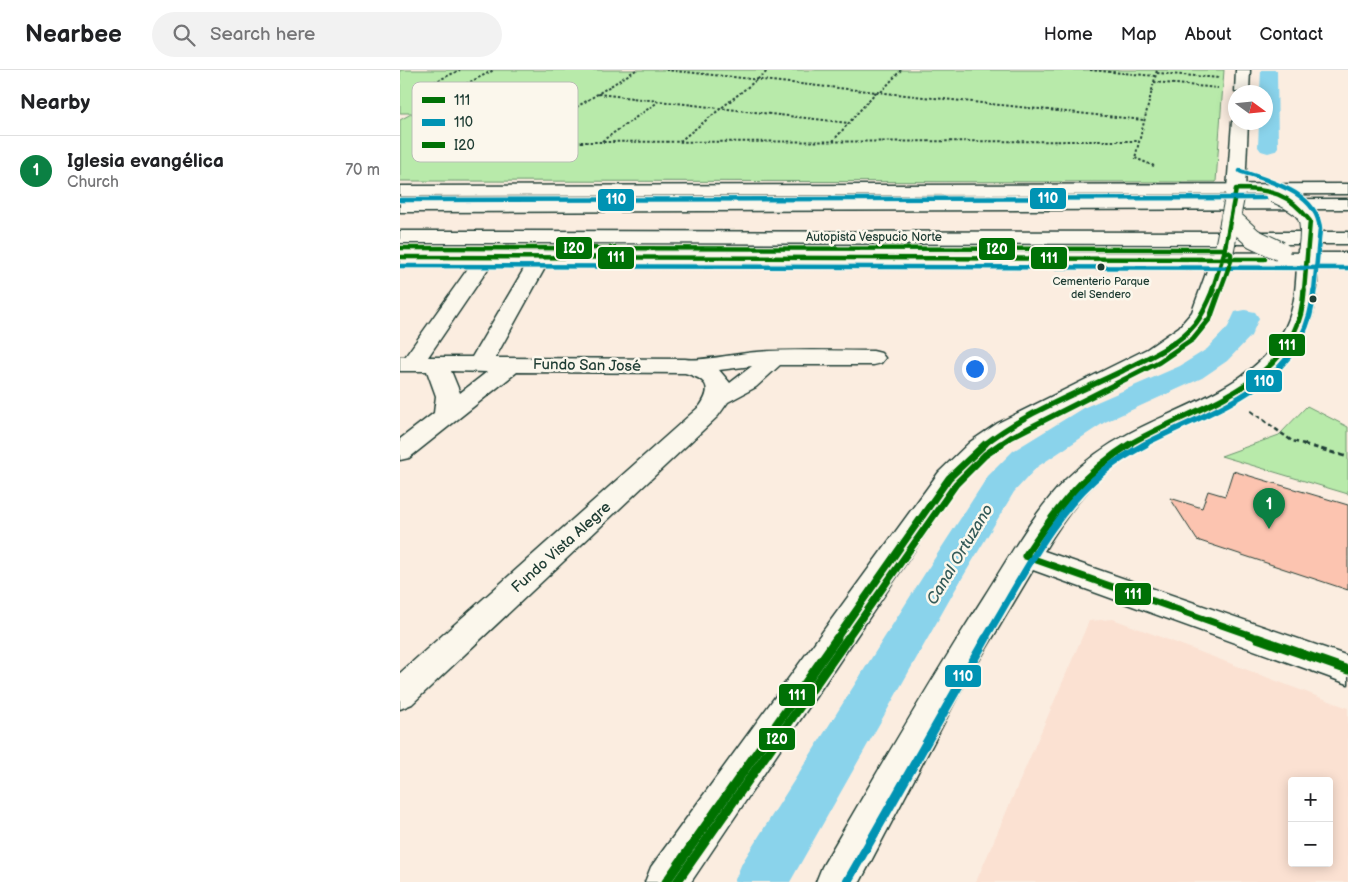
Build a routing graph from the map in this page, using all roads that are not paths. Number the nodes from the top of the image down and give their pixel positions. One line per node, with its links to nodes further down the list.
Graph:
1 (1240, 130): 2 (main road)
2 (1236, 187): 4 (main road); 5 (main road); 8 (main road, bridge)
3 (1348, 189): 5 (main road)
4 (400, 191)
5 (1270, 191): 12 (main road, bridge)
6 (1348, 204): 7 (main road)
7 (400, 207)
8 (1230, 218): 11 (main road, bridge); 12 (main road, bridge)
9 (400, 237): 10 (main road, Autopista Vespucio Norte)
10 (1348, 238)
11 (1224, 254): 12 (main road); 14 (main road); 28 (main road)
12 (1308, 255): 16 (main road); 25 (main road)
13 (486, 257): 14 (main road); 15 (main road); 19 (main road)
14 (541, 257): 20 (main road)
15 (400, 258)
16 (1348, 259)
17 (873, 358): 18 (main road, Fundo San José)
18 (773, 359): 22 (main road, Fundo San José); 22 (main road, Fundo Vista Alegre)
19 (416, 364): 20 (main road, Fundo San José); 23 (main road)
20 (480, 364): 21 (main road, Fundo San José)
21 (512, 364): 22 (main road, Fundo San José); 23 (main road)
22 (709, 381): 27 (main road, Fundo Vista Alegre)
23 (445, 417): 24 (main road)
24 (400, 452)
25 (1025, 556): 26 (main road); 29 (main road)
26 (1348, 670)
27 (400, 694)
28 (666, 882)
29 (837, 882)

